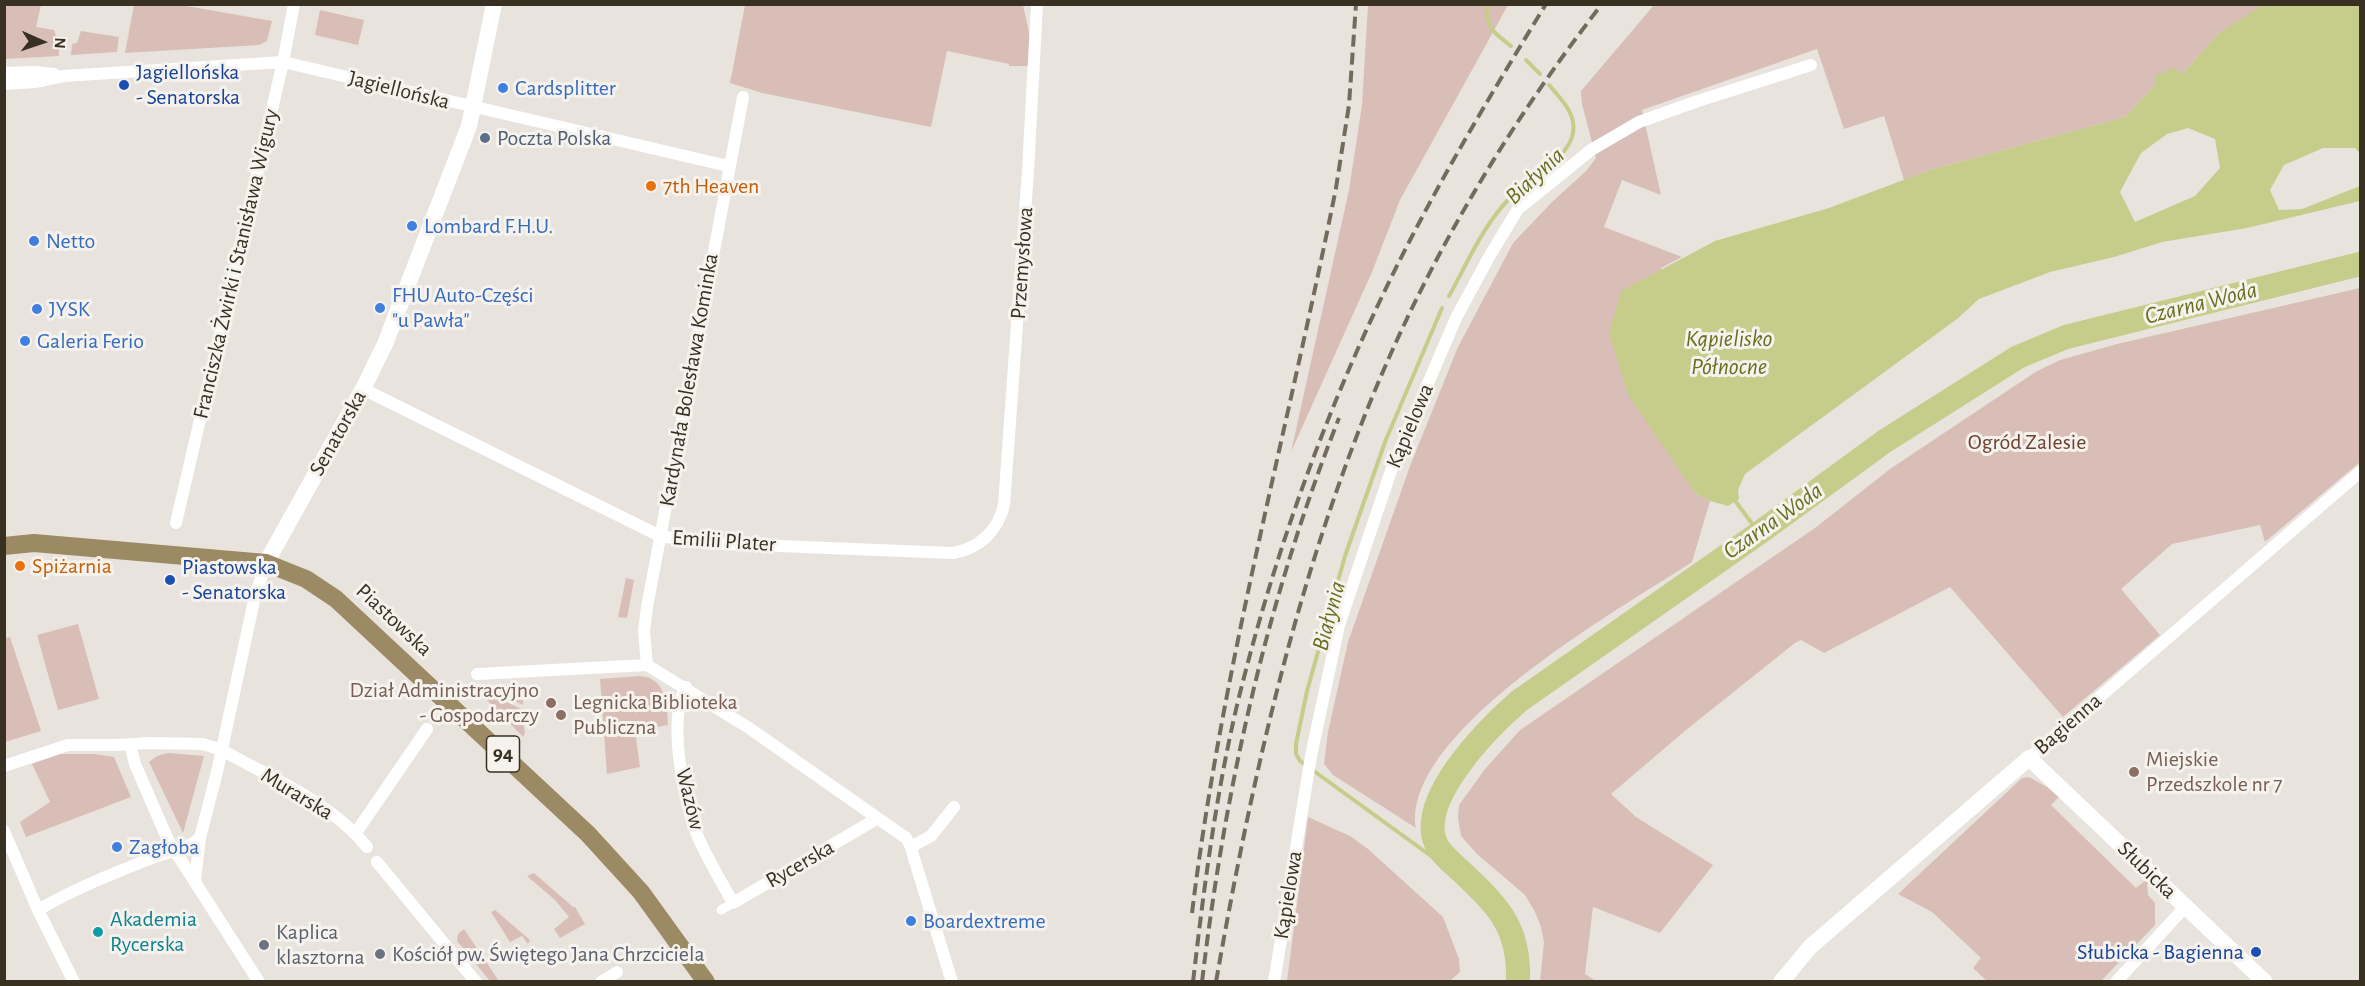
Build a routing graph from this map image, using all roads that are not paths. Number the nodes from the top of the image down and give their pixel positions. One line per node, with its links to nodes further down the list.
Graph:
1 (294, 4): 4 (street, Franciszka Żwirki i Stanisława Wigury)
2 (494, 4): 10 (street, Senatorska)
3 (1037, 4): 14 (street, Przemysłowa)
4 (283, 62): 7 (street, Jagiellońska); 10 (street, Jagiellońska); 15 (street, Franciszka Żwirki i Stanisława Wigury)
5 (1811, 65): 50 (street, Kąpielowa)
6 (4, 73): 7 (street, Jagiellońska)
7 (64, 76): 8 (street, Jagiellońska)
8 (4, 84)
9 (743, 97): 11 (street, Kardynała Bolesława Kominka)
10 (474, 108): 11 (street, Jagiellońska); 12 (street, Senatorska)
11 (728, 166): 17 (street, Kardynała Bolesława Kominka)
12 (363, 389): 17 (street, Emilii Plater); 20 (street, Senatorska)
13 (2361, 472): 27 (street, Bagienna)
14 (999, 521): 17 (street, Emilii Plater)
15 (176, 524)
16 (4, 534): 18 (main road, Piastowska / 94)
17 (660, 536): 21 (street, Kardynała Bolesława Kominka)
18 (34, 543): 19 (main road, Piastowska / 94); 20 (main road, Piastowska / 94)
19 (4, 546)
20 (266, 563): 26 (street, Senatorska); 48 (main road, Piastowska / 94)
21 (647, 664): 22 (street); 23 (street)
22 (477, 674)
23 (686, 687): 30 (street); 39 (street, Wazów)
24 (427, 729): 32 (street)
25 (130, 744): 26 (street, Murarska); 28 (street, Murarska); 36 (street)
26 (222, 750): 32 (street, Murarska); 33 (street, Senatorska)
27 (2029, 758): 40 (street, Słubicka); 51 (street, Bagienna)
28 (4, 766)
29 (954, 807): 35 (street)
30 (878, 818): 35 (street); 39 (street, Rycerska)
31 (4, 831): 41 (street)
32 (356, 834): 34 (street, Murarska)
33 (200, 838): 36 (street); 38 (street, Senatorska)
34 (367, 847)
35 (910, 847): 49 (street)
36 (176, 851): 38 (street); 41 (street)
37 (377, 862): 46 (street)
38 (195, 880): 45 (street)
39 (733, 903): 42 (street, Rycerska)
40 (2186, 906): 52 (street); 53 (street, Słubicka)
41 (38, 910): 44 (street)
42 (721, 910)
43 (621, 970): 47 (street)
44 (74, 981)
45 (259, 981)
46 (476, 981)
47 (601, 981)
48 (706, 981)
49 (952, 981)
50 (1274, 981)
51 (1781, 981)
52 (2116, 981)
53 (2265, 981)

